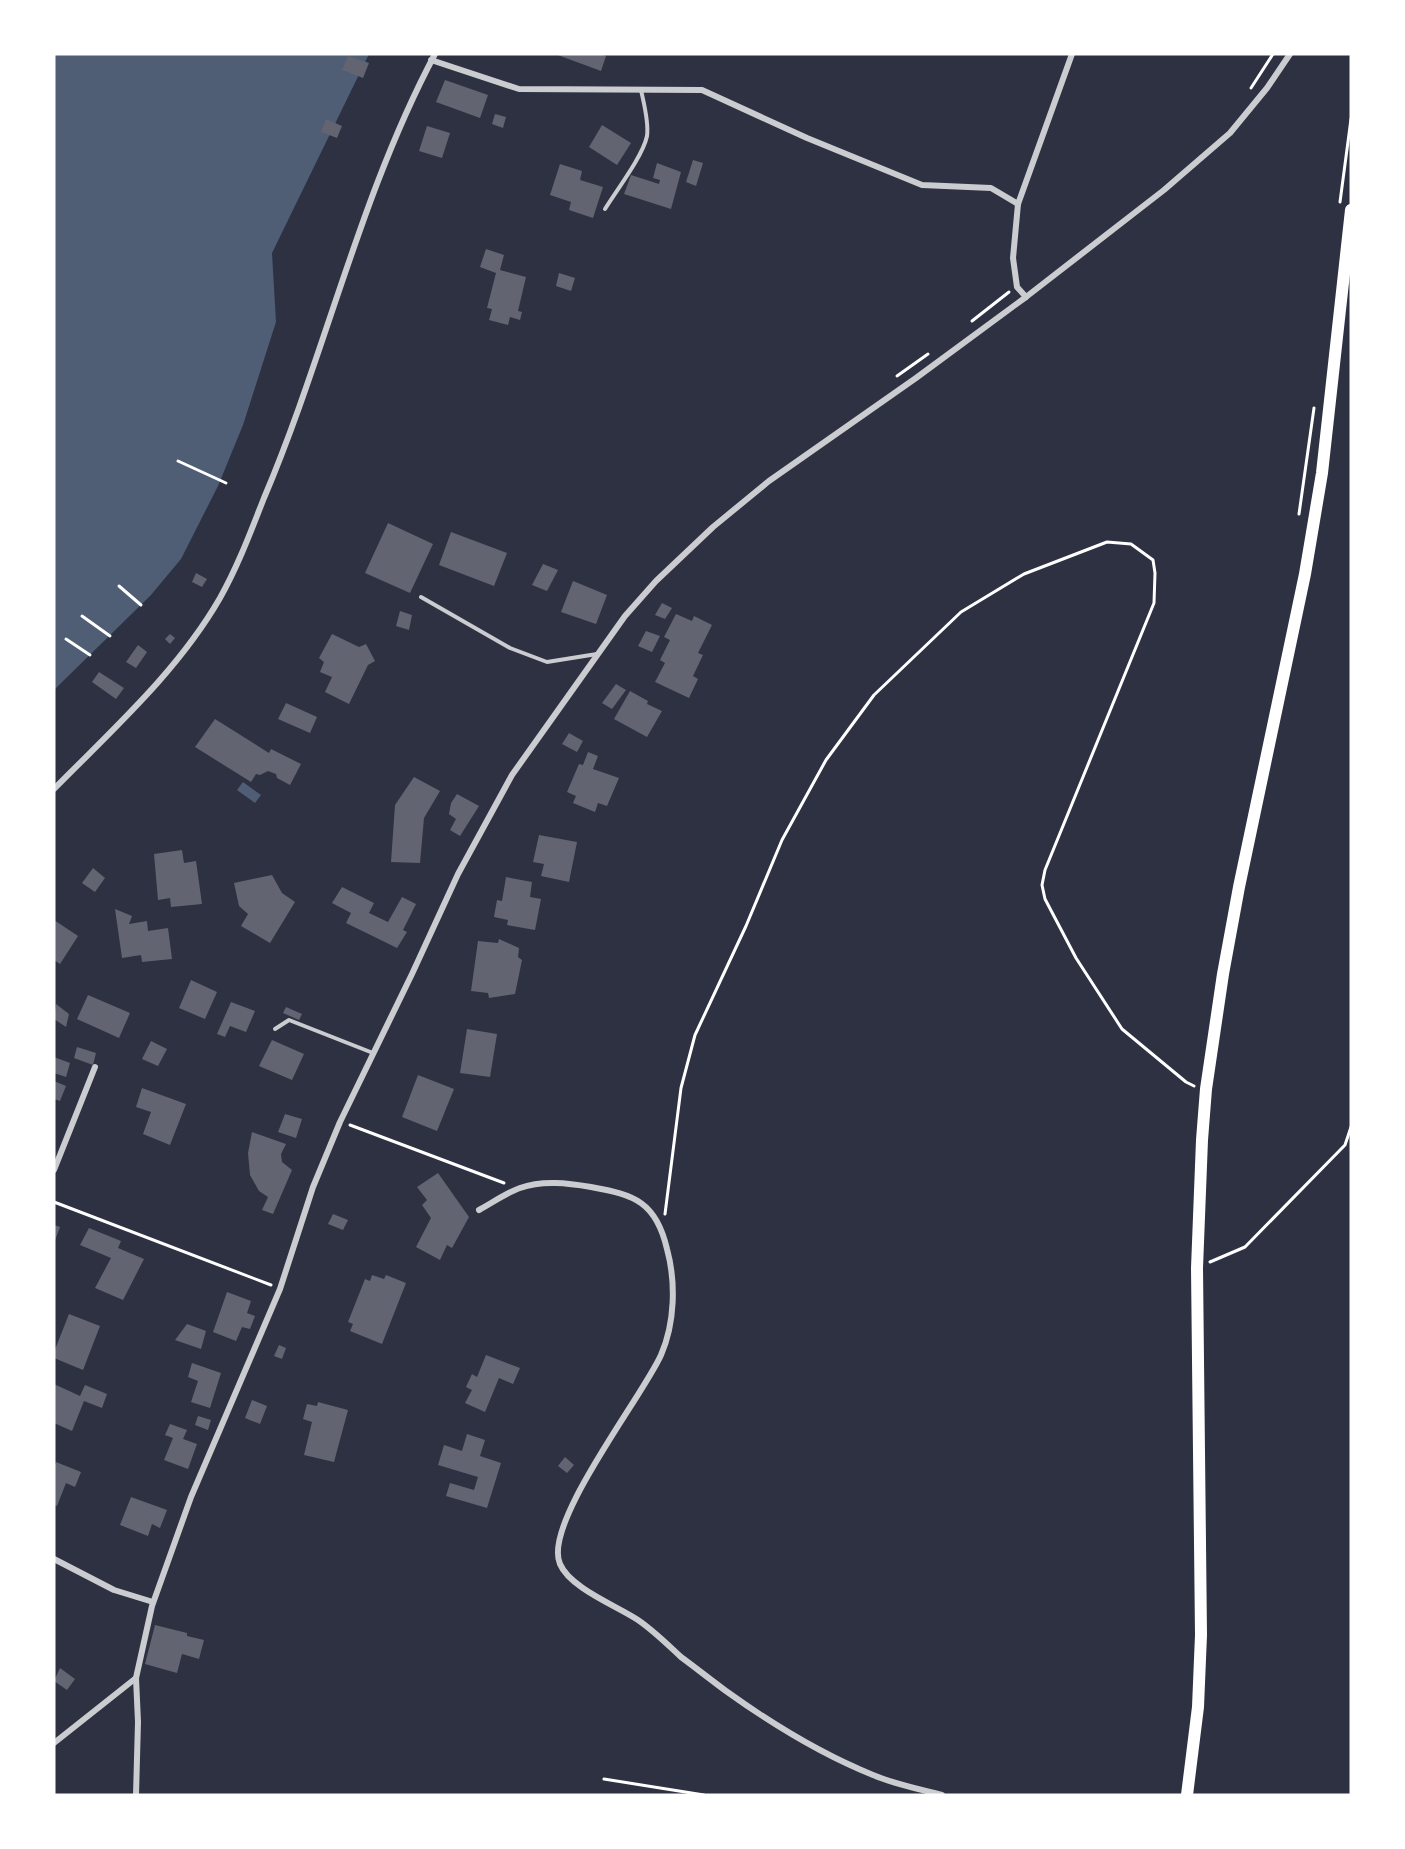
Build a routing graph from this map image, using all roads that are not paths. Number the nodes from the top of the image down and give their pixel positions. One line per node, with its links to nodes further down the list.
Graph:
1 (1072, 54): 5 (street)
2 (1290, 54): 8 (street)
3 (433, 57): 4 (street); 11 (street)
4 (641, 90): 5 (street); 6 (lane)
5 (1018, 204): 8 (street)
6 (605, 209)
7 (1351, 210): 23 (main road)
8 (1026, 297): 10 (street)
9 (421, 597): 10 (lane)
10 (597, 654): 13 (street)
11 (54, 789)
12 (274, 1029): 13 (lane)
13 (373, 1053): 18 (street)
14 (95, 1067): 15 (street)
15 (54, 1170)
16 (479, 1210): 22 (street)
17 (54, 1559): 18 (street)
18 (153, 1602): 19 (street)
19 (136, 1678): 20 (street); 21 (street)
20 (54, 1743)
21 (136, 1795)
22 (942, 1795)
23 (1187, 1795)

